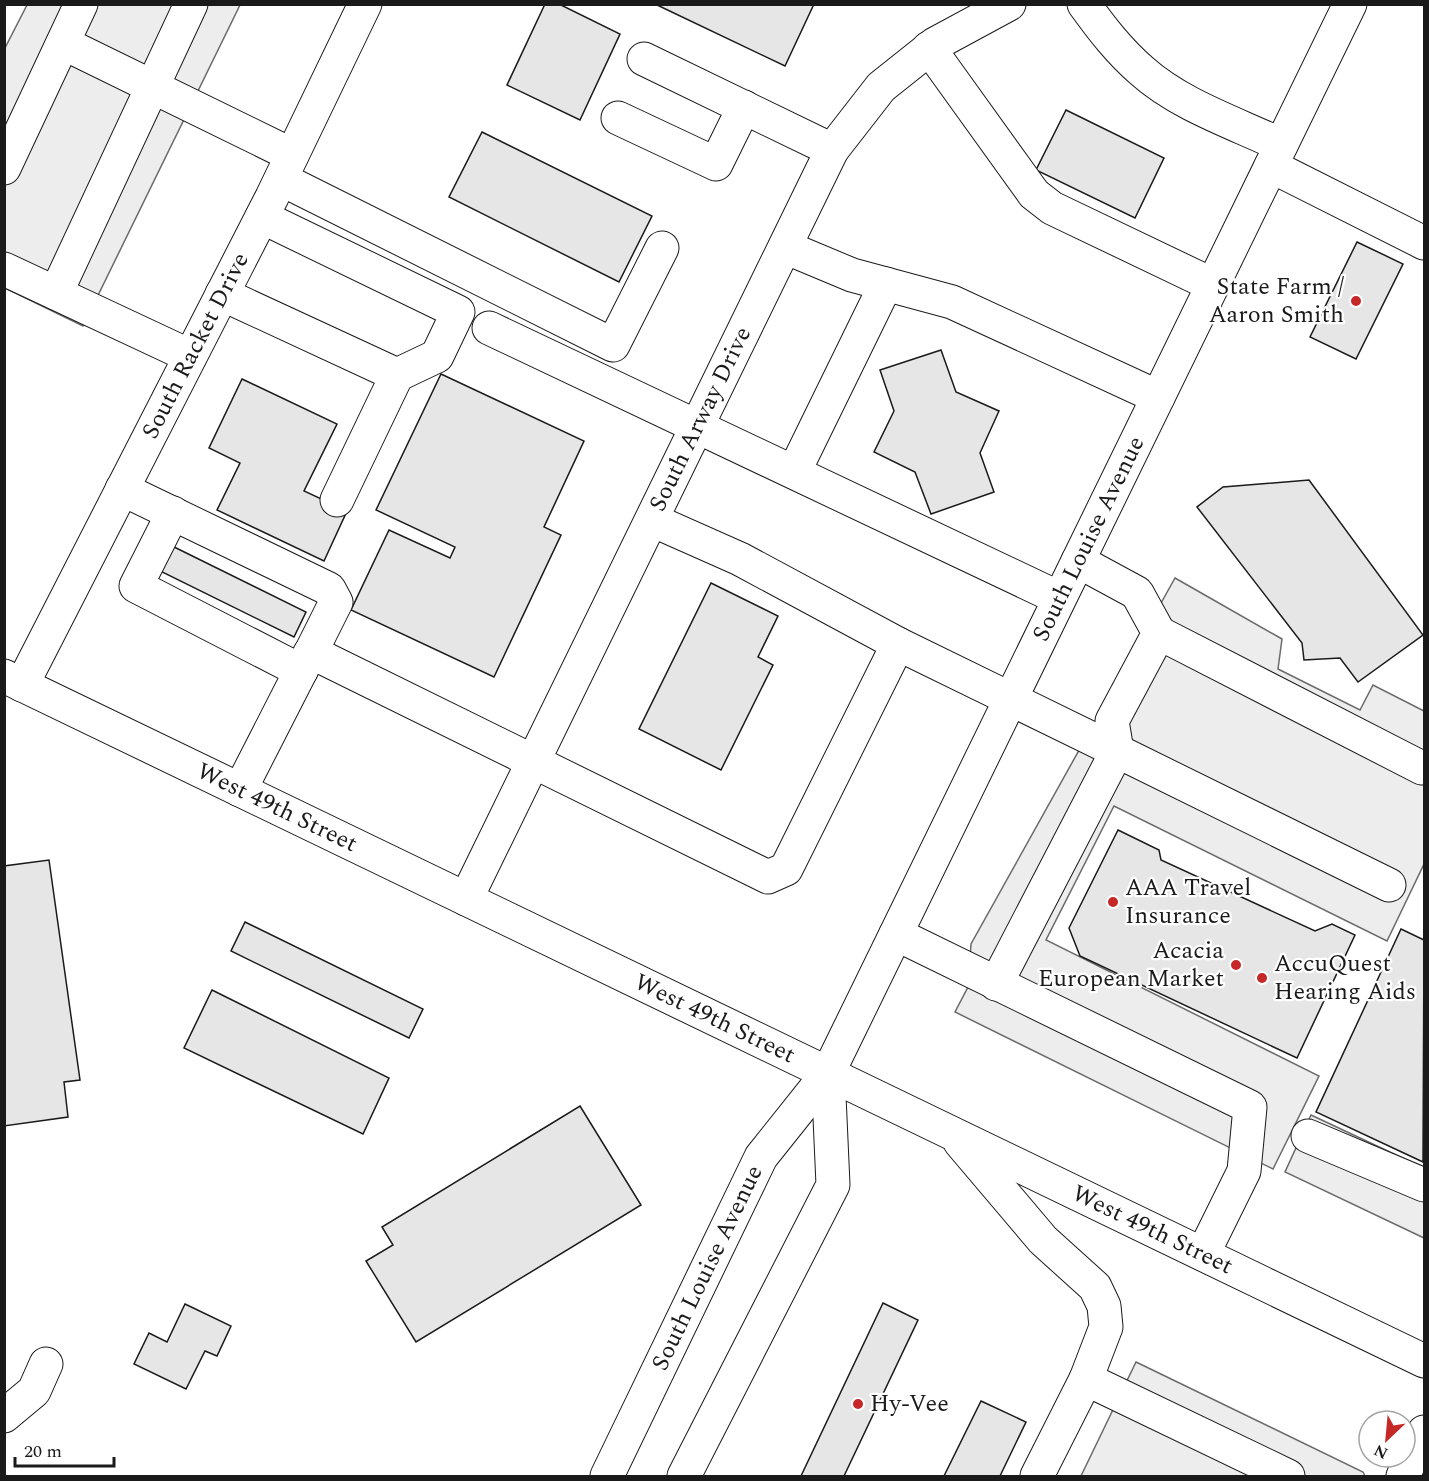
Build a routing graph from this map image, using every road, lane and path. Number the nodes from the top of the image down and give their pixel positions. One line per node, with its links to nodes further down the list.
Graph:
1 (81, 4): 7 (main road)
2 (190, 4): 10 (main road)
3 (365, 4): 15 (main road, South Racket Drive)
4 (1010, 4): 8 (main road, South Arway Drive)
5 (1084, 4): 14 (main road)
6 (1350, 4): 14 (main road, South Louise Avenue)
7 (63, 44): 10 (main road); 16 (main road)
8 (929, 48): 13 (main road, South Arway Drive); 23 (main road)
9 (644, 59): 11 (main road)
10 (153, 86): 15 (main road); 24 (main road)
11 (744, 107): 12 (main road); 13 (main road)
12 (618, 118)
13 (832, 150): 19 (main road, South Arway Drive)
14 (1276, 156): 18 (main road); 23 (main road, South Louise Avenue)
15 (286, 167): 17 (main road, South Racket Drive); 27 (main road)
16 (4, 168)
17 (262, 217): 25 (main road, South Racket Drive); 29 (main road)
18 (1425, 243)
19 (785, 247): 22 (main road); 32 (main road, South Arway Drive)
20 (662, 248): 27 (main road)
21 (4, 268): 24 (main road)
22 (886, 284): 31 (main road); 33 (main road)
23 (1213, 285): 31 (main road, South Louise Avenue)
24 (56, 293): 28 (main road)
25 (222, 294): 28 (main road, South Racket Drive); 29 (main road)
26 (489, 328): 30 (main road)
27 (613, 345): 30 (main road)
28 (190, 356): 34 (main road, South Racket Drive)
29 (397, 375): 35 (main road)
30 (595, 378): 32 (main road)
31 (1158, 397): 38 (main road, South Louise Avenue)
32 (698, 426): 33 (main road); 37 (main road, South Arway Drive)
33 (794, 472): 39 (main road)
34 (122, 489): 36 (main road); 43 (main road, South Racket Drive)
35 (337, 500)
36 (173, 513): 42 (main road); 42 (main road)
37 (651, 520): 41 (main road); 46 (main road, South Arway Drive)
38 (1078, 561): 39 (main road, South Louise Avenue); 40 (main road)
39 (1059, 598): 44 (main road, South Louise Avenue)
40 (1159, 633): 45 (main road); 47 (main road)
41 (898, 644): 44 (main road); 46 (main road)
42 (306, 661): 46 (main road); 48 (main road)
43 (13, 680): 48 (main road, West 49th Street)
44 (1010, 700): 45 (main road); 51 (main road, South Louise Avenue)
45 (1117, 751): 49 (main road); 52 (main road)
46 (534, 761): 50 (main road, South Arway Drive)
47 (1422, 768)
48 (240, 790): 50 (main road, West 49th Street)
49 (1389, 885)
50 (466, 899): 53 (main road, West 49th Street)
51 (896, 934): 52 (main road); 53 (main road, South Louise Avenue)
52 (996, 984): 57 (main road)
53 (828, 1073): 54 (main road, West 49th Street); 63 (main road, South Louise Avenue); 64 (main road, South Louise Avenue)
54 (951, 1132): 57 (main road, West 49th Street); 60 (main road)
55 (1308, 1136): 56 (main road)
56 (1425, 1185)
57 (1203, 1254): 58 (main road, West 49th Street)
58 (1425, 1361)
59 (46, 1364): 61 (main road)
60 (1086, 1379): 65 (main road); 66 (main road)
61 (4, 1416)
62 (1425, 1431): 67 (main road)
63 (607, 1476)
64 (684, 1476)
65 (1037, 1476)
66 (1287, 1476)
67 (1403, 1476)

